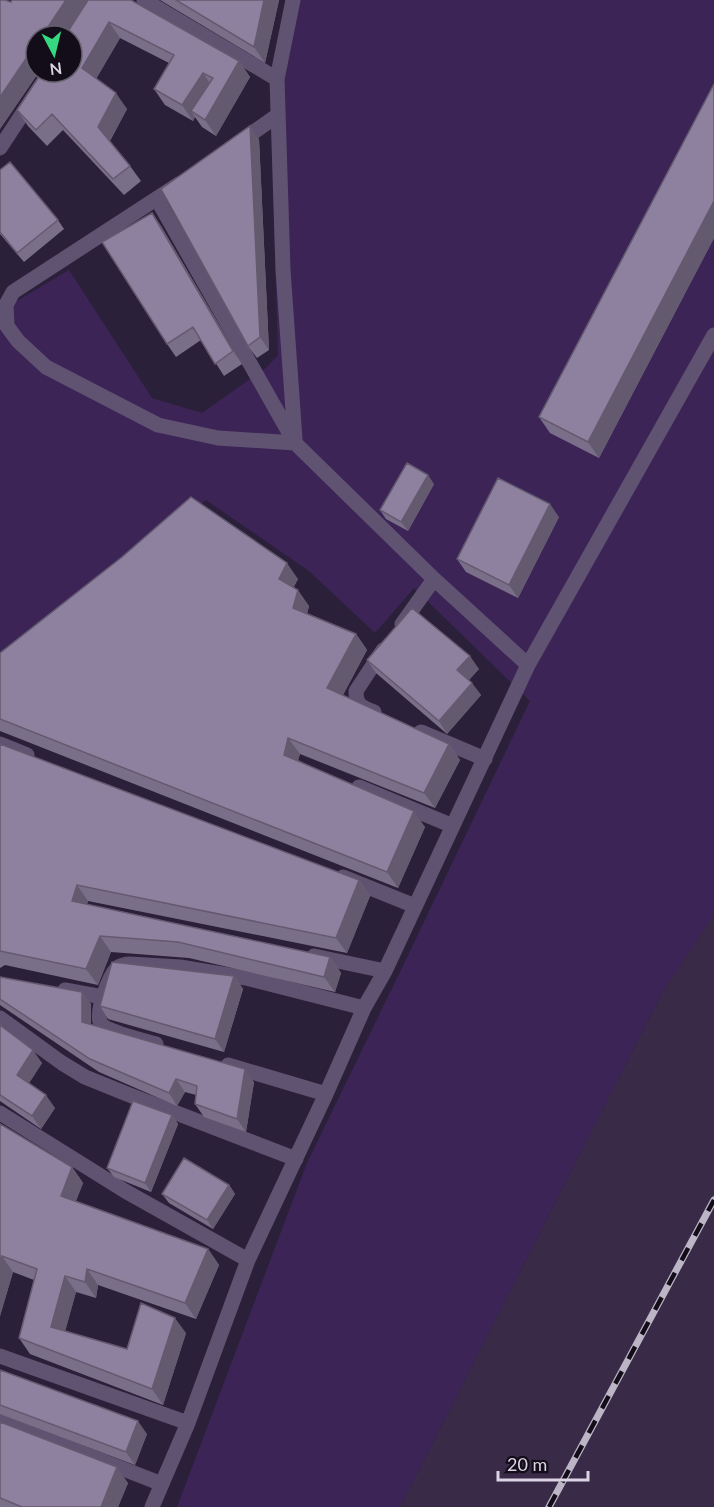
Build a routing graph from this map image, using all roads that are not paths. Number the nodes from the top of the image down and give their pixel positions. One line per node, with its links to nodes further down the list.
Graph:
1 (144, 0): 3 (street)
2 (293, 0): 3 (street)
3 (277, 79): 5 (street)
4 (42, 84): 6 (street)
5 (278, 115): 7 (street); 11 (street)
6 (1, 146)
7 (222, 154)
8 (194, 173): 9 (street)
9 (157, 199): 11 (street); 11 (street)
10 (714, 336): 13 (street)
11 (296, 443): 12 (street)
12 (434, 579): 13 (street); 14 (street)
13 (528, 665): 17 (street)
14 (391, 719)
15 (412, 728): 17 (street)
16 (0, 744): 18 (street)
17 (485, 759): 20 (street)
18 (46, 762)
19 (349, 783): 20 (street)
20 (453, 826): 22 (street)
21 (331, 872): 22 (street)
22 (415, 906): 24 (street)
23 (305, 954): 24 (street)
24 (385, 971): 27 (street)
25 (46, 986): 26 (street)
26 (103, 997): 27 (street); 29 (street)
27 (364, 1008): 31 (street)
28 (0, 1018): 33 (street)
29 (169, 1047)
30 (214, 1061): 31 (street)
31 (327, 1094): 33 (street)
32 (0, 1113): 34 (street)
33 (296, 1159): 34 (street)
34 (248, 1260): 37 (street)
35 (0, 1356): 37 (street)
36 (0, 1421): 38 (street)
37 (188, 1423): 38 (street)
38 (162, 1484): 39 (street)
39 (152, 1507)

